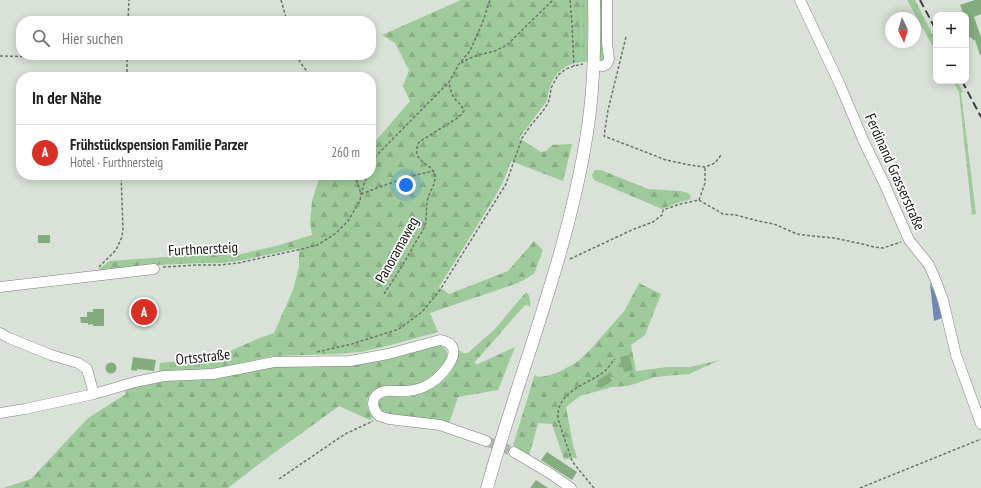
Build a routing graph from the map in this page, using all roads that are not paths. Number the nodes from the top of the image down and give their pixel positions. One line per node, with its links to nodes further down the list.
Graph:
1 (594, 0): 4 (main road)
2 (607, 0): 4 (street)
3 (800, 0): 10 (street, Ferdinand Grasserstraße)
4 (594, 65): 13 (main road)
5 (154, 269): 6 (street, Furthnersteig)
6 (0, 286)
7 (0, 333): 8 (street)
8 (94, 394): 9 (street, Ortsstraße); 11 (street, Ortsstraße)
9 (0, 414)
10 (981, 424)
11 (486, 441)
12 (514, 452): 14 (street)
13 (487, 488)
14 (571, 488)

